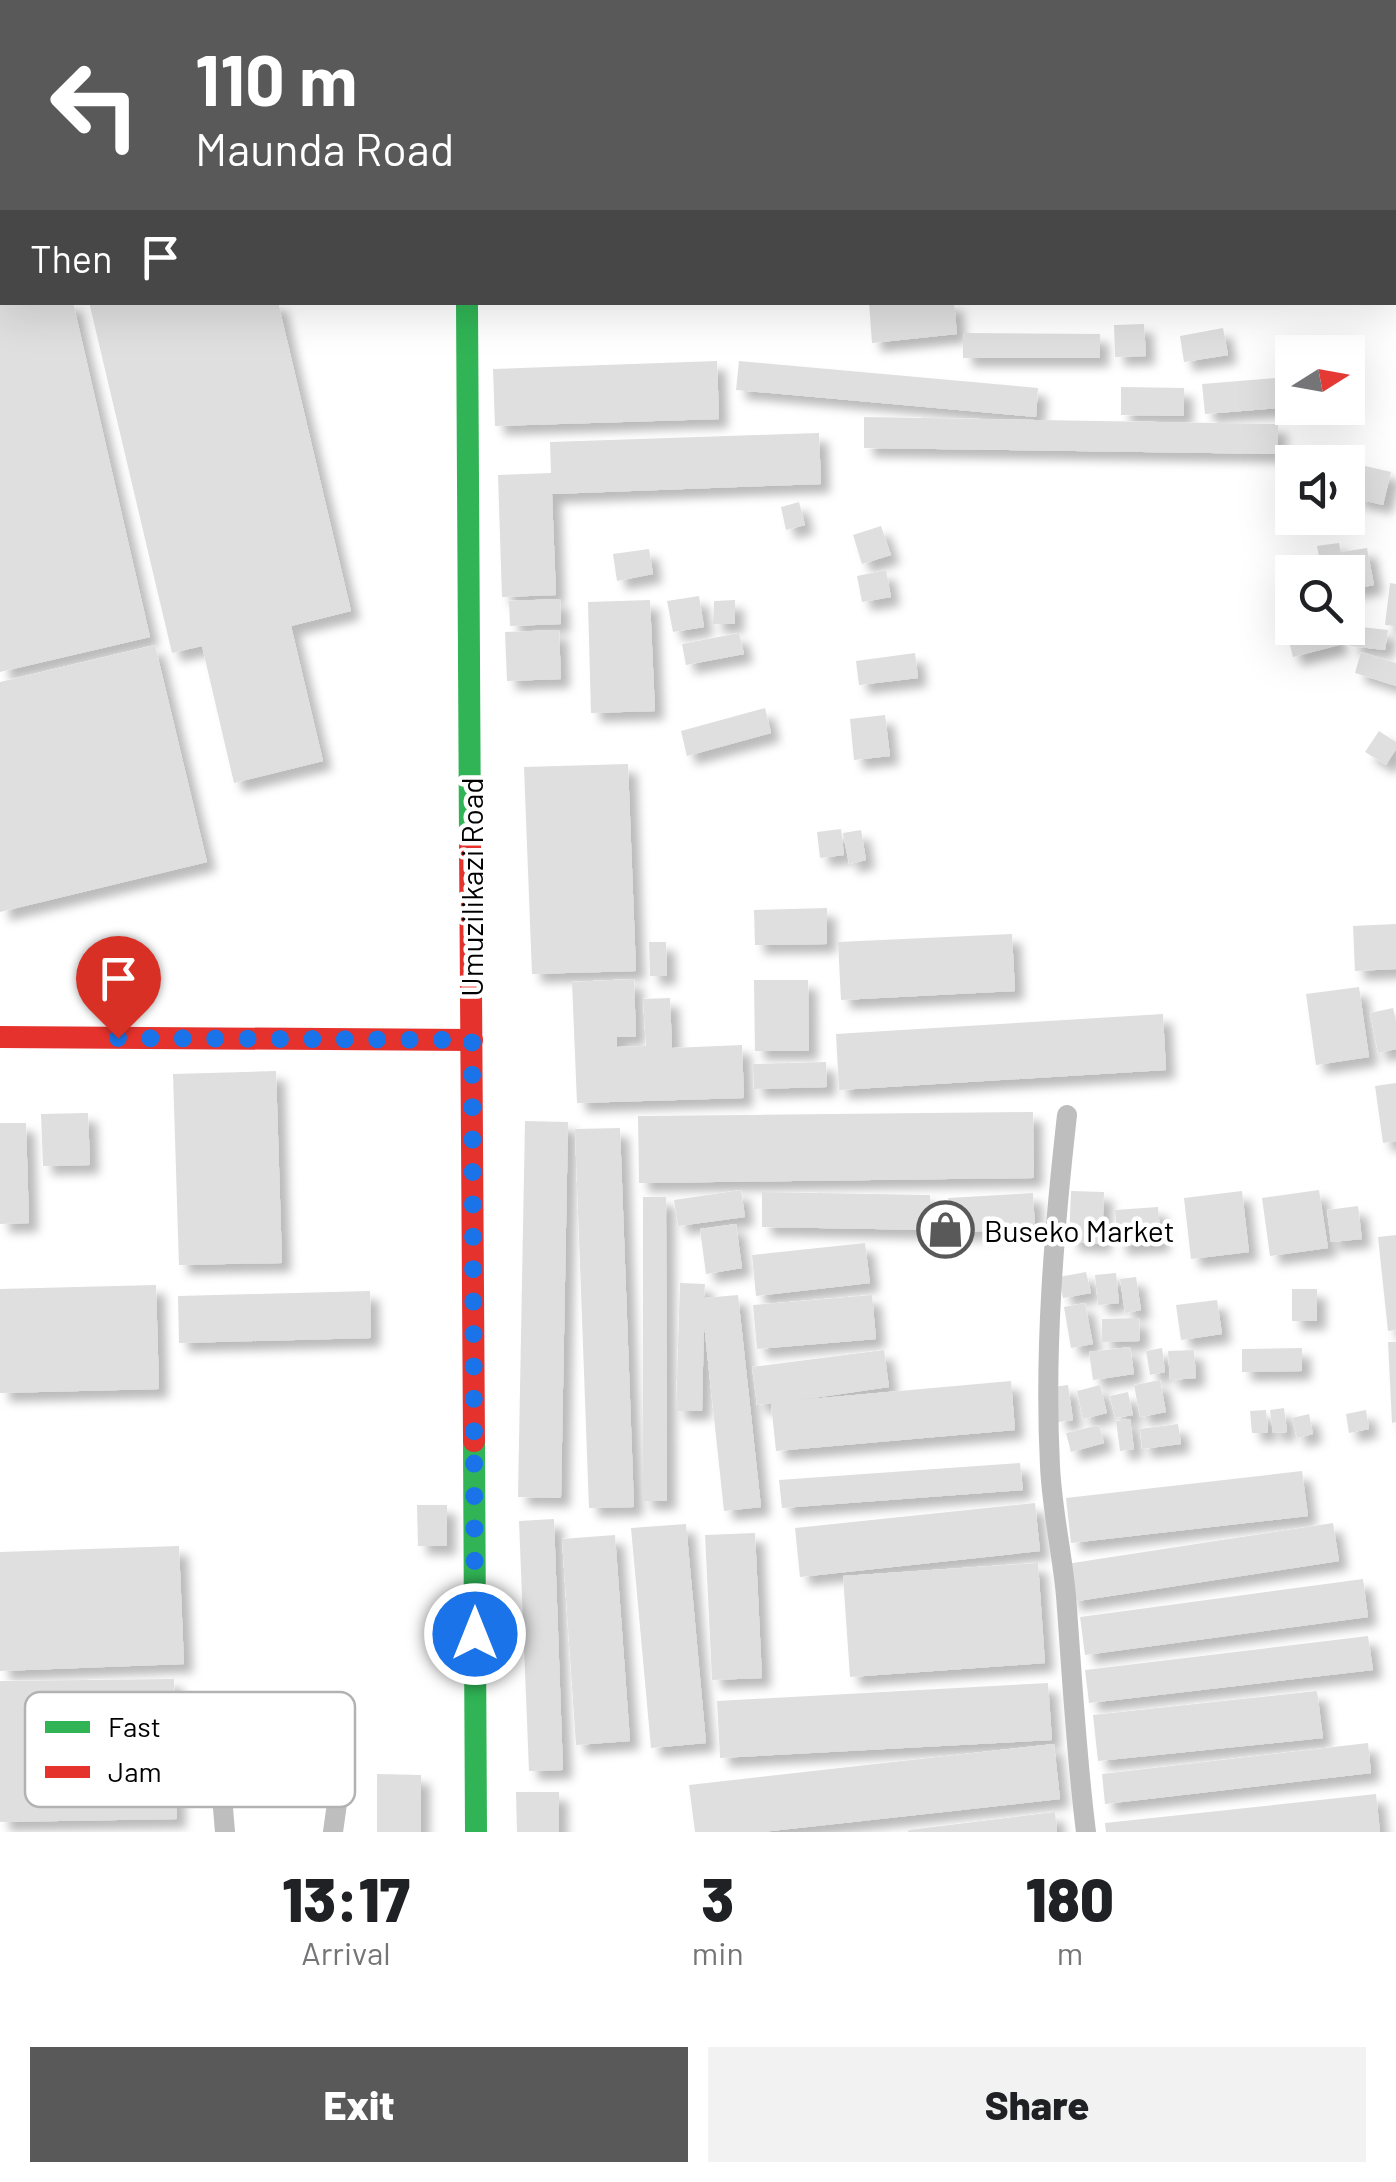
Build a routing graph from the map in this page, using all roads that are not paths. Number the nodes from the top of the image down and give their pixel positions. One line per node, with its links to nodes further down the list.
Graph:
1 (467, 305): 3 (street, Umuzilikazi Road)
2 (0, 1037): 3 (street)
3 (472, 1040): 9 (street, Umuzilikazi Road)
4 (1067, 1115): 10 (lane)
5 (223, 1807): 7 (lane)
6 (336, 1807): 8 (lane)
7 (225, 1832)
8 (333, 1832)
9 (476, 1832)
10 (1086, 1832)

